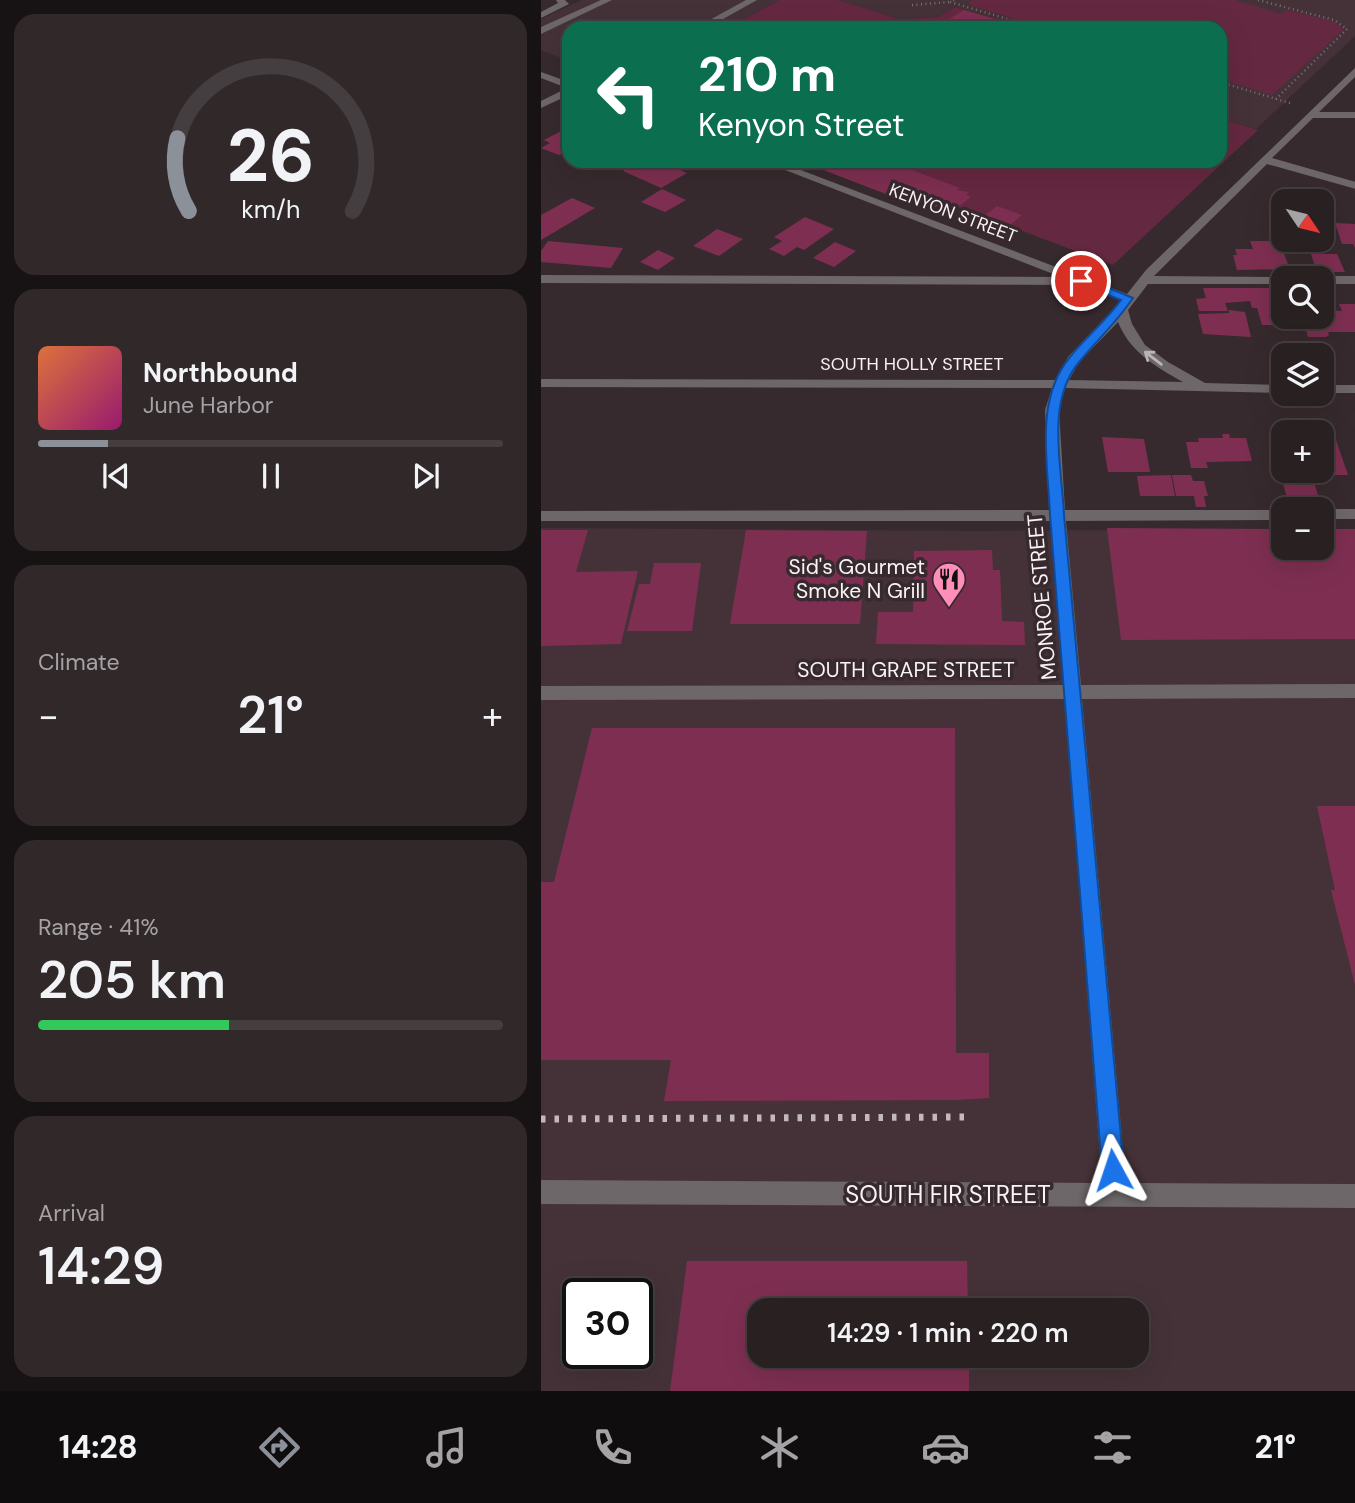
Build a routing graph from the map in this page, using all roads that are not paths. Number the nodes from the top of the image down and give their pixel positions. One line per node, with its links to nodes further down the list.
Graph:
1 (560, 0): 4 (street)
2 (608, 0): 6 (street)
3 (753, 0): 7 (street)
4 (541, 15)
5 (562, 21): 8 (street)
6 (563, 21)
7 (713, 21)
8 (541, 31)
9 (1355, 70): 14 (street, MONROE STREET)
10 (541, 75): 11 (street)
11 (562, 85)
12 (562, 92): 13 (street)
13 (541, 105)
14 (1313, 113): 15 (street); 16 (street, MONROE STREET)
15 (1355, 115)
16 (1266, 160): 18 (street); 24 (street, MONROE STREET)
17 (785, 168): 23 (street, KENYON STREET)
18 (1355, 186)
19 (541, 279): 23 (street)
20 (1271, 280): 24 (street)
21 (1334, 280): 22 (street)
22 (1355, 280)
23 (1081, 281): 25 (street, KENYON STREET)
24 (1143, 281): 25 (street, MONROE STREET)
25 (1124, 304): 27 (street, MONROE STREET); 28 (street, one-way to 25)
26 (541, 383): 27 (street, SOUTH HOLLY STREET)
27 (1060, 384): 28 (street, SOUTH HOLLY STREET); 35 (street, MONROE STREET)
28 (1205, 389): 29 (street, SOUTH HOLLY STREET)
29 (1271, 389)
30 (1334, 389): 31 (street)
31 (1355, 389)
32 (1271, 514): 35 (street)
33 (1334, 514): 34 (street)
34 (1355, 514)
35 (1057, 515): 36 (street); 39 (street, MONROE STREET)
36 (541, 516)
37 (1355, 691): 39 (street, SOUTH GRAPE STREET)
38 (541, 693): 39 (street, SOUTH GRAPE STREET)
39 (1073, 693): 41 (street, MONROE STREET)
40 (541, 1192): 41 (street, SOUTH FIR STREET)
41 (1115, 1196): 42 (street, SOUTH FIR STREET)
42 (1355, 1196)

